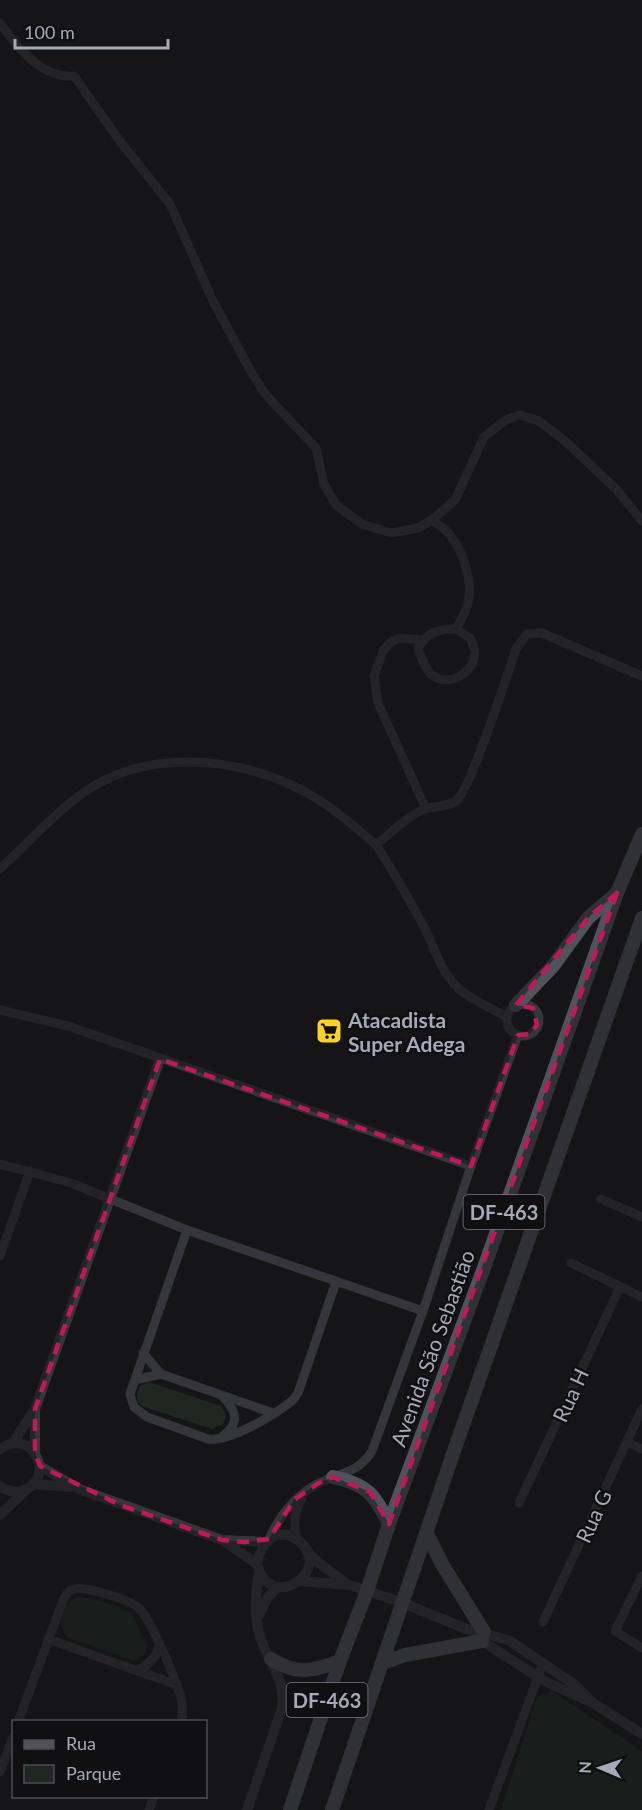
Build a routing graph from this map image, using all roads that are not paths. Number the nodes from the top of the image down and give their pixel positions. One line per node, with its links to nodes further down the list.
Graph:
1 (0, 23): 2 (street)
2 (432, 520): 3 (street); 4 (street)
3 (642, 521)
4 (456, 629): 5 (street); 5 (street)
5 (423, 640): 7 (street)
6 (642, 676): 7 (street)
7 (426, 809): 9 (street)
8 (642, 834): 11 (main road, Avenida São Sebastião / DF-463)
9 (376, 845): 10 (street); 14 (street)
10 (0, 869)
11 (617, 893): 14 (main road); 51 (main road, Avenida São Sebastião / DF-463)
12 (642, 918): 52 (main road, DF-463)
13 (0, 1010): 16 (street)
14 (512, 1011): 15 (street); 15 (street)
15 (518, 1035): 18 (street)
16 (160, 1059): 18 (street); 21 (street)
17 (0, 1164): 19 (street)
18 (471, 1166): 29 (street)
19 (30, 1172): 21 (street); 24 (street)
20 (601, 1198): 22 (street)
21 (110, 1199): 23 (street); 34 (street)
22 (642, 1217)
23 (188, 1230): 26 (street); 30 (street)
24 (0, 1256)
25 (571, 1263): 27 (street)
26 (336, 1282): 29 (street); 36 (street)
27 (620, 1287): 28 (street); 49 (street, Rua H)
28 (642, 1297)
29 (423, 1311): 44 (street)
30 (143, 1353): 31 (street); 32 (street)
31 (161, 1374): 32 (street); 33 (street)
32 (135, 1380): 37 (street)
33 (221, 1395): 36 (street); 37 (street)
34 (35, 1408): 39 (street); 42 (street)
35 (642, 1409): 38 (street, Rua G)
36 (273, 1413): 37 (street)
37 (216, 1440)
38 (627, 1442): 41 (street); 65 (street, Rua G)
39 (13, 1443): 40 (street); 42 (street)
40 (1, 1448)
41 (642, 1449)
42 (35, 1453): 43 (street)
43 (40, 1466): 46 (street); 47 (street)
44 (333, 1477): 48 (street); 51 (main road)
45 (0, 1486): 46 (street)
46 (30, 1487): 47 (street); 50 (street)
47 (79, 1489): 54 (street)
48 (306, 1491): 53 (street); 55 (street)
49 (519, 1503)
50 (0, 1515)
51 (389, 1524): 62 (main road, Avenida São Sebastião / DF-463)
52 (427, 1534): 63 (main road, DF-463); 66 (main road)
53 (296, 1538): 55 (street); 56 (street)
54 (222, 1540): 55 (street); 57 (street)
55 (267, 1541): 57 (street)
56 (308, 1552): 59 (street); 60 (street)
57 (258, 1568): 61 (street); 64 (street)
58 (642, 1576): 69 (street)
59 (300, 1581): 60 (street); 61 (street)
60 (348, 1584): 62 (street)
61 (278, 1587): 64 (street)
62 (367, 1591): 63 (street); 71 (main road, Avenida São Sebastião / DF-463)
63 (403, 1603): 66 (street); 72 (main road, DF-463)
64 (256, 1620): 70 (street)
65 (543, 1622)
66 (483, 1637): 72 (main road); 73 (street); 75 (street)
67 (48, 1639): 68 (street); 74 (street); 78 (street)
68 (159, 1646): 74 (street); 76 (street)
69 (642, 1648)
70 (272, 1659): 71 (main road); 83 (street)
71 (340, 1661): 84 (main road, Avenida São Sebastião / DF-463)
72 (383, 1663): 85 (main road, DF-463)
73 (543, 1663): 75 (street); 77 (street)
74 (139, 1671): 76 (street)
75 (537, 1677): 77 (street); 86 (street)
76 (177, 1685): 79 (street)
77 (593, 1704): 80 (street)
78 (19, 1720)
79 (181, 1720)
80 (642, 1734)
81 (12, 1740): 82 (street)
82 (0, 1772)
83 (247, 1810)
84 (290, 1810)
85 (332, 1810)
86 (489, 1810)

